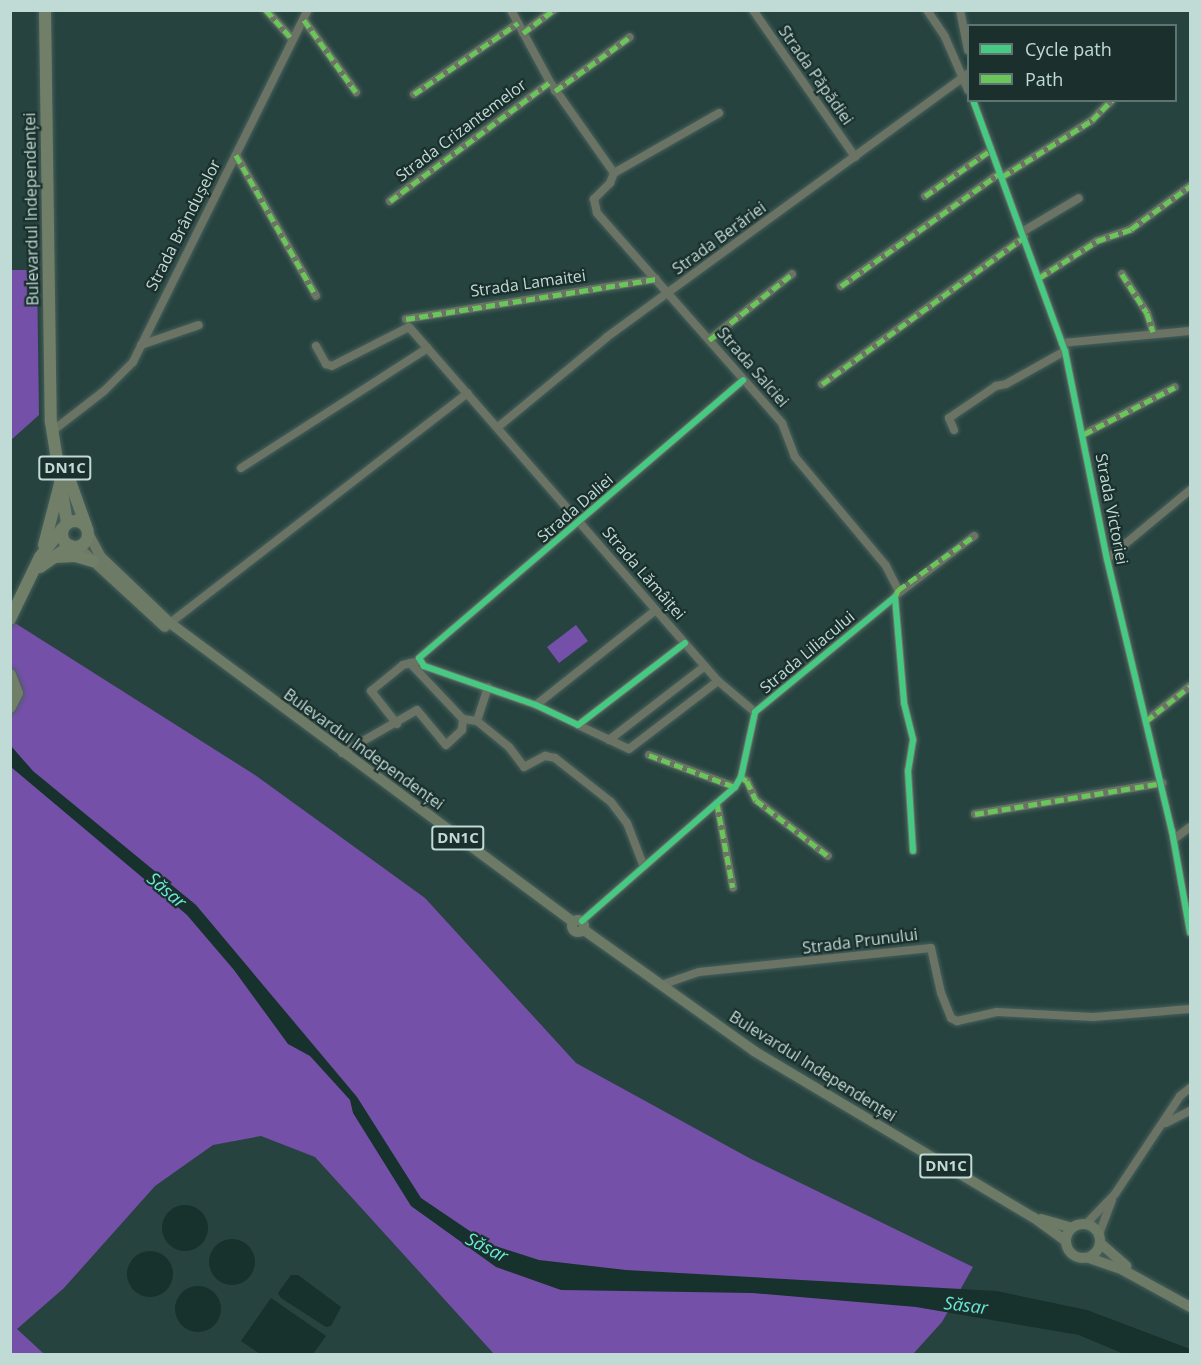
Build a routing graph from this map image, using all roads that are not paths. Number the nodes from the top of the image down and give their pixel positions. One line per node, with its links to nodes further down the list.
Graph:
1 (45, 10): 55 (highway, Bulevardul Independenței / DN1C)
2 (266, 10): 13 (street)
3 (308, 10): 9 (street, Strada Brândușelor)
4 (511, 10): 10 (street)
5 (554, 10): 11 (street)
6 (753, 10): 27 (street, Strada Păpădiei)
7 (927, 10): 16 (street)
8 (960, 10): 14 (street)
9 (304, 20): 13 (street, Strada Brândușelor); 20 (street)
10 (518, 23): 11 (street); 21 (street)
11 (523, 33): 18 (street)
12 (630, 37): 19 (street)
13 (293, 40): 26 (street, Strada Brândușelor)
14 (967, 42)
15 (967, 52): 16 (street)
16 (955, 59): 17 (street)
17 (966, 77): 27 (street, Strada Berăriei)
18 (550, 82): 19 (street); 33 (street, Strada Crizantemelor)
19 (555, 91): 28 (street)
20 (356, 92)
21 (414, 94)
22 (974, 102): 25 (street, Strada Victoriei)
23 (1110, 102): 29 (street)
24 (719, 112): 28 (street)
25 (991, 150): 29 (street, Strada Victoriei); 31 (street)
26 (236, 155): 41 (street); 47 (street, Strada Brândușelor)
27 (855, 157): 40 (street, Strada Berăriei)
28 (614, 172): 38 (street, Strada Salciei)
29 (1001, 175): 34 (street, Strada Victoriei); 39 (street)
30 (1191, 186): 37 (street)
31 (925, 196)
32 (1079, 198): 34 (street)
33 (390, 201)
34 (1023, 235): 37 (street, Strada Victoriei); 52 (street)
35 (792, 274): 46 (street)
36 (1122, 274): 44 (street)
37 (1040, 278): 49 (street, Strada Victoriei)
38 (656, 279): 40 (street, Strada Salciei); 42 (street, Strada Lamaitei)
39 (841, 286)
40 (668, 294): 46 (street, Strada Salciei); 56 (street, Strada Berăriei)
41 (316, 296)
42 (407, 323): 48 (street, Strada Lamaitei); 50 (street, Strada Lămâiței)
43 (199, 325): 47 (street)
44 (1154, 332): 45 (street); 49 (street)
45 (1191, 332)
46 (709, 340): 51 (street, Strada Salciei)
47 (141, 345): 57 (street, Strada Brândușelor)
48 (316, 346)
49 (1064, 347): 58 (street); 59 (street, Strada Victoriei)
50 (428, 348): 54 (street, Strada Lămâiței); 60 (street)
51 (743, 380): 63 (street, Strada Daliei); 71 (street, Strada Salciei)
52 (822, 384)
53 (1175, 387): 59 (street)
54 (468, 393): 56 (street, Strada Lămâiței); 74 (street)
55 (50, 408): 57 (highway, Bulevardul Independenței / DN1C); 61 (highway, Bulevardul Independenței / DN1C)
56 (498, 427): 63 (street, Strada Lămâiței)
57 (55, 429): 65 (highway, Bulevardul Independenței / DN1C)
58 (954, 430)
59 (1084, 434): 69 (street, Strada Victoriei)
60 (241, 468)
61 (61, 480): 64 (highway, Bulevardul Independenței / DN1C); 68 (highway)
62 (1191, 490): 69 (street)
63 (581, 522): 72 (street, Strada Lămâiței); 76 (street, Strada Daliei)
64 (65, 526): 65 (highway); 67 (highway, DN1C); 68 (highway)
65 (87, 530): 67 (highway); 74 (main road, Bulevardul Independenței / DN1C)
66 (974, 536): 71 (street, Strada Liliacului)
67 (74, 547): 68 (highway); 70 (main road, Bulevardul Independenței / DN1C)
68 (45, 557): 70 (highway); 73 (highway)
69 (1107, 559): 87 (street, Strada Victoriei)
70 (93, 561): 81 (main road, Bulevardul Independenței / DN1C)
71 (896, 593): 85 (street, Strada Liliacului); 101 (street)
72 (656, 610): 75 (street, Strada Lămâiței); 83 (street)
73 (10, 619)
74 (170, 623): 81 (main road, Bulevardul Independenței / DN1C)
75 (685, 643): 77 (street, Strada Lămâiței); 90 (street)
76 (417, 660): 82 (street); 86 (street); 89 (street, Strada Daliei)
77 (705, 666): 79 (street, Strada Lămâiței); 91 (street)
78 (10, 675): 84 (highway)
79 (718, 681): 85 (street, Strada Lămâiței); 91 (street)
80 (1191, 686): 87 (street)
81 (252, 687): 92 (main road, Bulevardul Independenței / DN1C)
82 (488, 687): 83 (street); 88 (street)
83 (536, 705): 90 (street)
84 (10, 707)
85 (755, 712): 94 (street, Strada Liliacului)
86 (463, 719): 88 (street); 89 (street)
87 (1146, 721): 95 (street, Strada Victoriei)
88 (477, 722): 103 (street)
89 (397, 724): 92 (street)
90 (578, 725): 91 (street)
91 (609, 740)
92 (342, 753): 105 (main road, Bulevardul Independenței / DN1C)
93 (649, 755): 96 (street)
94 (741, 777): 96 (street, Strada Liliacului); 102 (street)
95 (1162, 783): 98 (street); 100 (street, Strada Victoriei)
96 (735, 787): 97 (street, Strada Liliacului)
97 (717, 803): 103 (street, Strada Liliacului); 104 (street)
98 (975, 814)
99 (1191, 827): 100 (street)
100 (1174, 839): 106 (street, Strada Victoriei)
101 (913, 851)
102 (828, 856)
103 (644, 867): 105 (street, Strada Liliacului)
104 (733, 888)
105 (580, 924): 107 (main road, Bulevardul Independenței / DN1C)
106 (1191, 932)
107 (661, 985): 108 (street, Strada Prunului); 114 (main road, Bulevardul Independenței / DN1C)
108 (1191, 1009)
109 (1191, 1090): 110 (street); 112 (street)
110 (1191, 1099)
111 (1191, 1111): 112 (street)
112 (1164, 1125): 113 (street)
113 (1115, 1194): 115 (street); 117 (street)
114 (1033, 1217): 116 (main road, Bulevardul Independenței / DN1C); 118 (main road, Bulevardul Independenței / DN1C)
115 (1086, 1224): 116 (main road); 117 (main road, DN1C)
116 (1072, 1228): 118 (main road)
117 (1100, 1239): 119 (main road); 120 (main road, DN1C)
118 (1066, 1241): 119 (main road, DN1C)
119 (1089, 1258): 120 (main road, DN1C)
120 (1148, 1282): 121 (main road, DN1C)
121 (1191, 1307)

